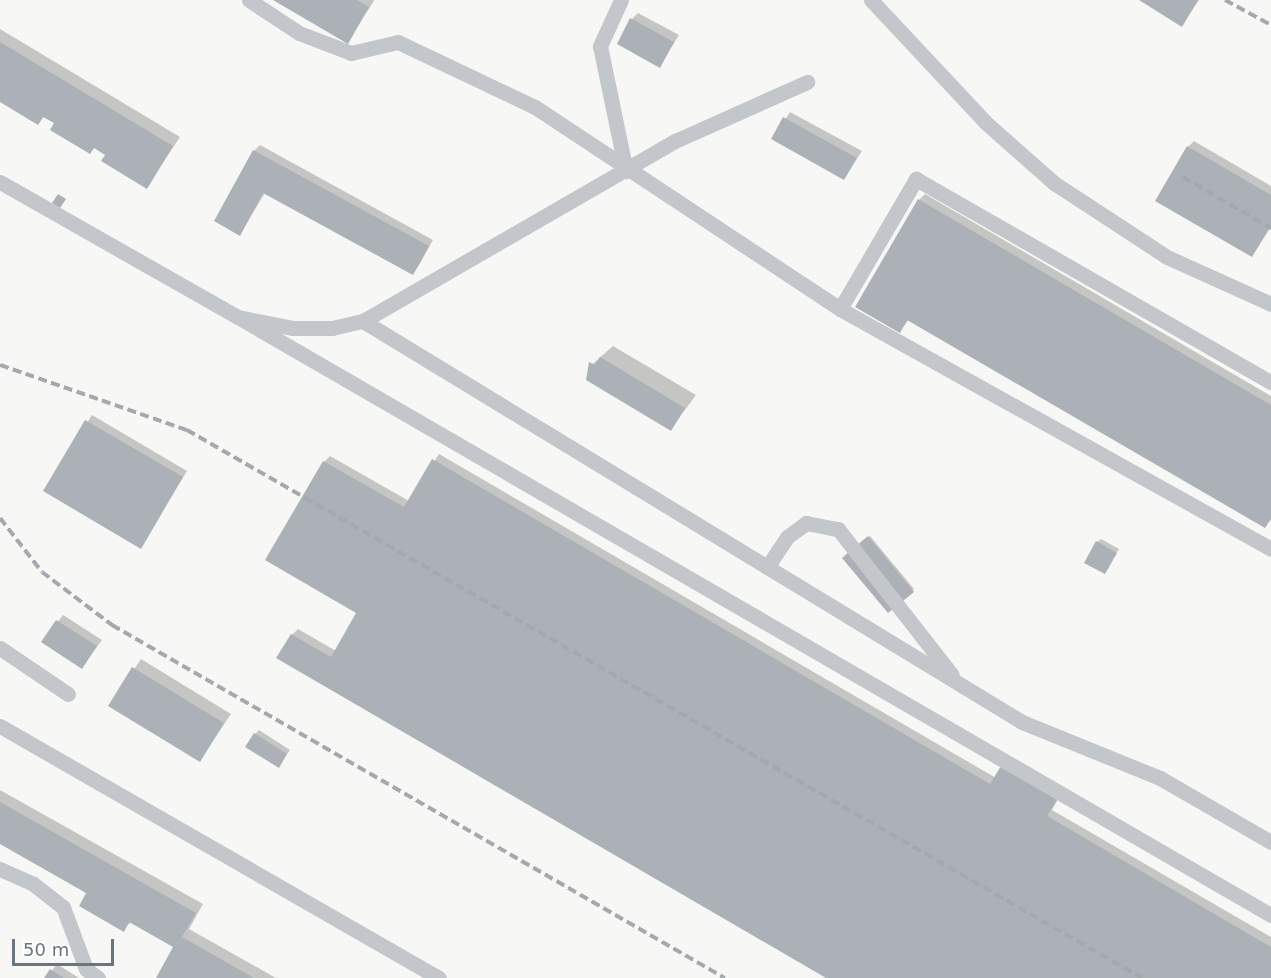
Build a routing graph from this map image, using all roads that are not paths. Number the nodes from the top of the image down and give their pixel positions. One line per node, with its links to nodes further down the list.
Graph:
1 (249, 0): 5 (lane)
2 (621, 0): 5 (lane)
3 (871, 0): 7 (lane)
4 (807, 82): 5 (lane)
5 (626, 171): 8 (lane); 10 (lane)
6 (0, 182): 9 (lane)
7 (1271, 304)
8 (840, 309): 11 (lane); 12 (lane)
9 (238, 317): 10 (lane); 20 (lane)
10 (363, 321): 13 (lane)
11 (1271, 382)
12 (1271, 549)
13 (767, 567): 15 (lane); 15 (lane)
14 (0, 648): 16 (lane)
15 (956, 680): 18 (lane)
16 (68, 694)
17 (0, 726): 21 (lane)
18 (1271, 842)
19 (0, 869): 22 (lane)
20 (1271, 915)
21 (432, 976)
22 (98, 978)

